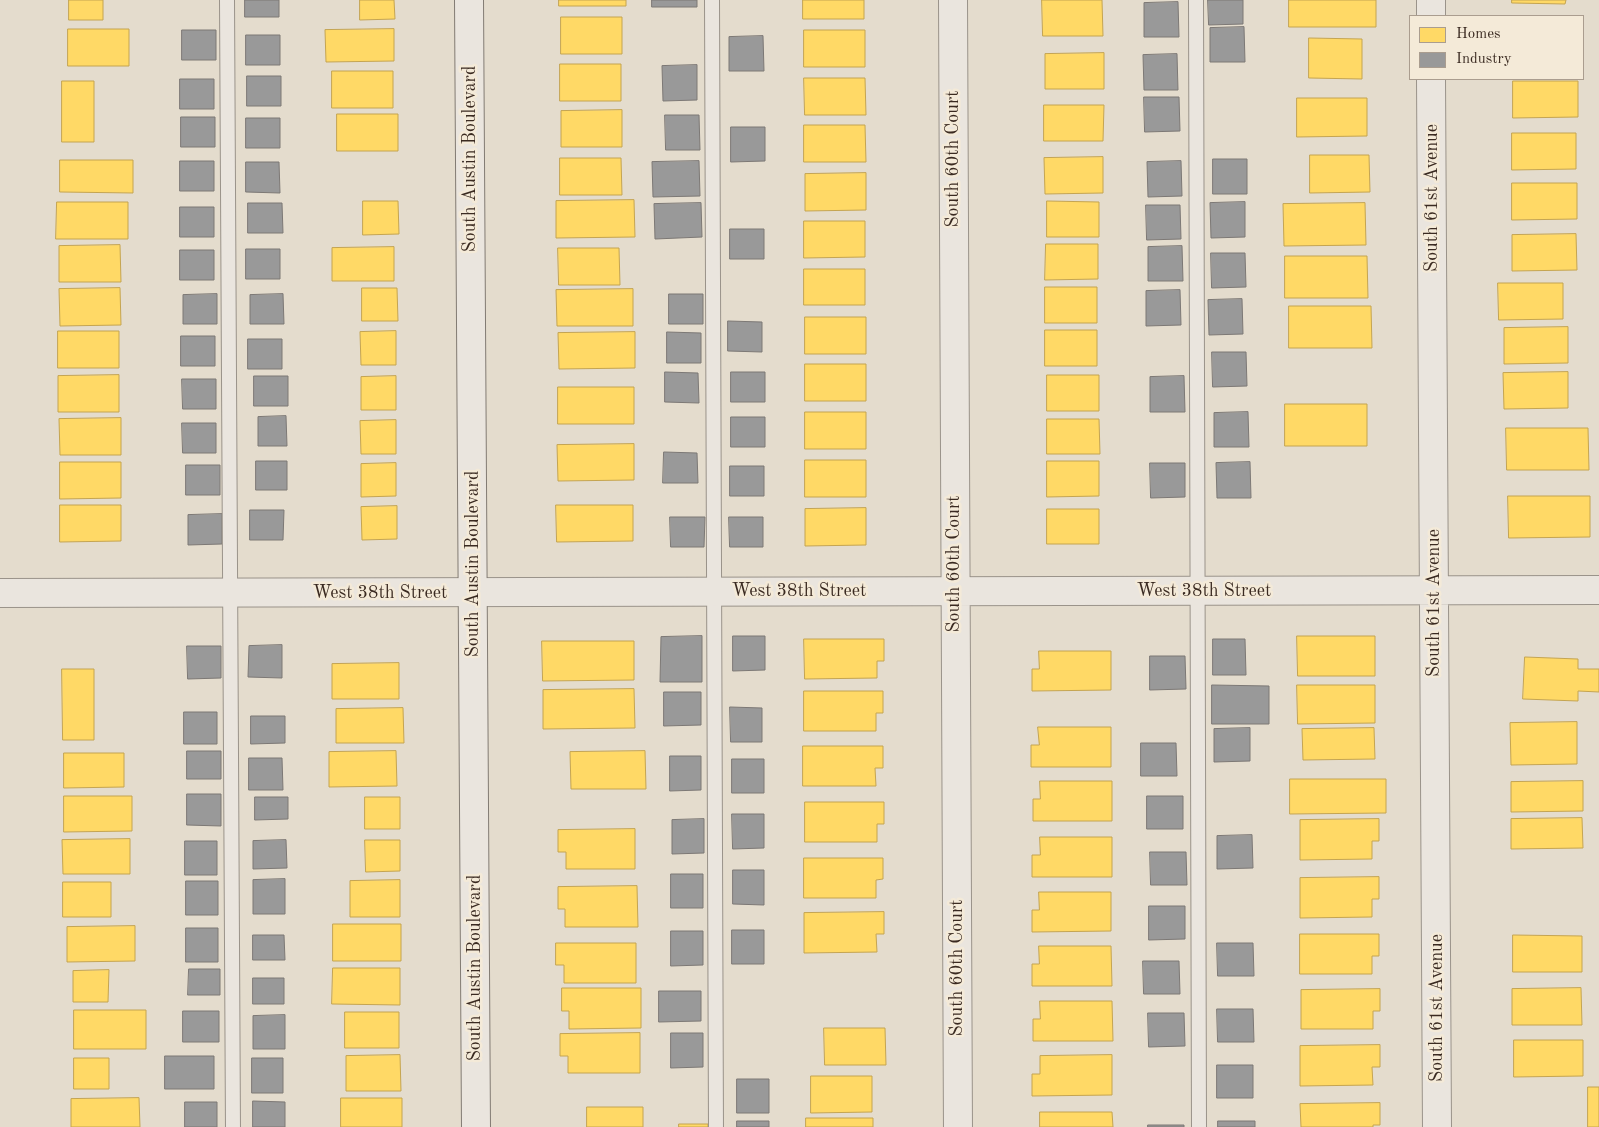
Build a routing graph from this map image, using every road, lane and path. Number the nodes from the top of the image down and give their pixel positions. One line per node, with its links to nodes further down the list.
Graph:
1 (227, 0): 16 (lane)
2 (469, 0): 14 (street, South Austin Boulevard)
3 (712, 0): 10 (lane)
4 (953, 0): 11 (street, South 60th Court)
5 (1196, 0): 12 (lane)
6 (1431, 0): 7 (street)
7 (1431, 15)
8 (1431, 80): 13 (street, South 61st Avenue)
9 (1599, 590): 13 (street, West 38th Street)
10 (714, 591): 11 (street, West 38th Street); 14 (street, West 38th Street); 19 (lane)
11 (954, 591): 12 (street, West 38th Street); 20 (street, South 60th Court)
12 (1198, 591): 13 (street, West 38th Street); 21 (lane)
13 (1434, 591): 22 (street, South 61st Avenue)
14 (473, 592): 16 (street, West 38th Street); 18 (street, South Austin Boulevard)
15 (0, 593): 16 (street, West 38th Street)
16 (230, 593): 17 (lane)
17 (233, 1127)
18 (476, 1127)
19 (716, 1127)
20 (958, 1127)
21 (1199, 1127)
22 (1438, 1127)

